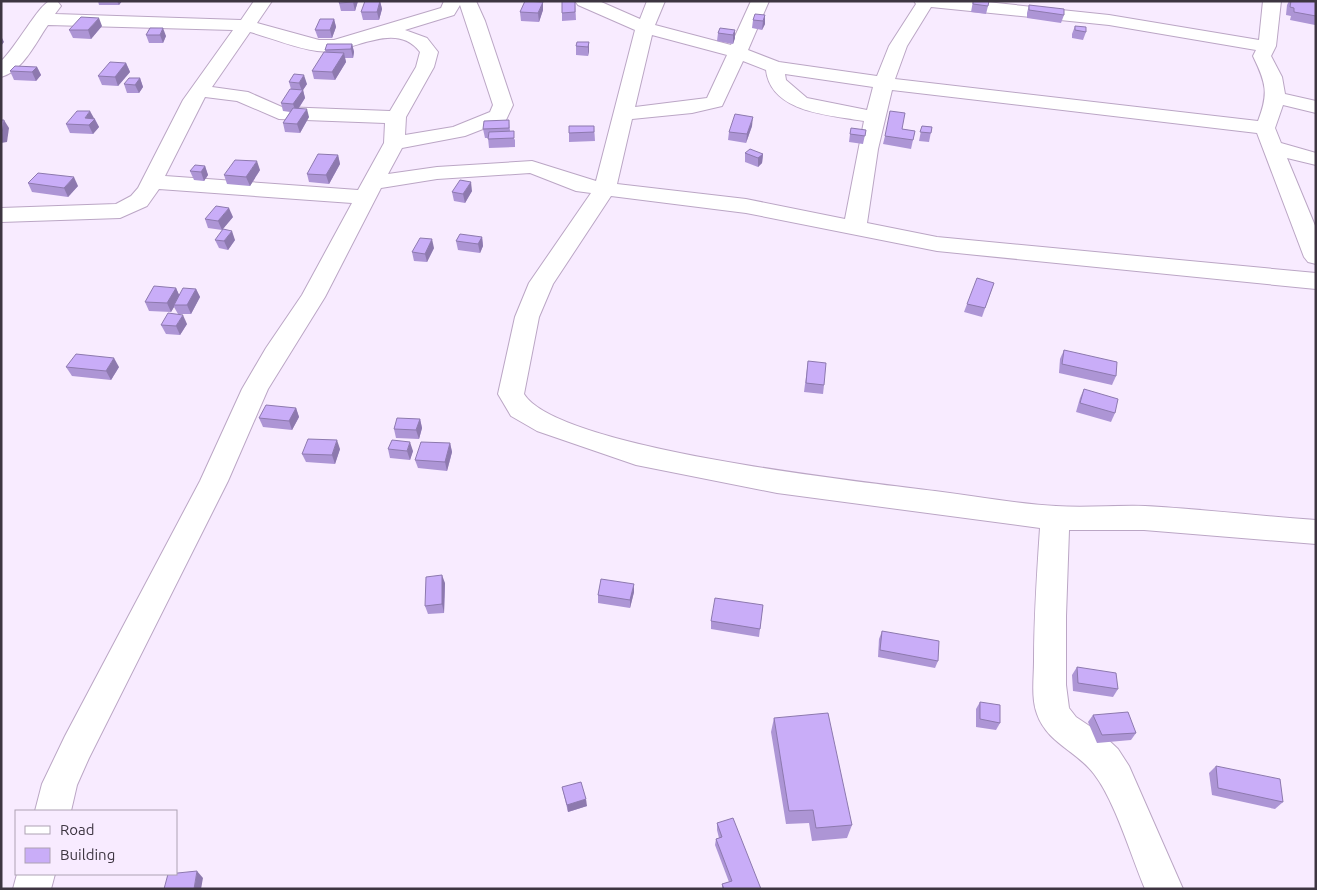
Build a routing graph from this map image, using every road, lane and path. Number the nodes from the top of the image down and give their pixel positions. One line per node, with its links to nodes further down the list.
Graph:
1 (57, 1): 11 (street)
2 (263, 1): 12 (street)
3 (467, 1): 28 (street)
4 (584, 1): 13 (street)
5 (656, 1): 13 (street)
6 (760, 1): 17 (street)
7 (922, 1): 9 (street)
8 (1272, 1): 15 (street)
9 (927, 2): 15 (street); 20 (street)
10 (450, 6): 14 (street); 16 (street)
11 (41, 19): 12 (street); 19 (street)
12 (245, 25): 14 (street); 21 (street)
13 (645, 28): 17 (street); 24 (street)
14 (384, 31): 16 (street)
15 (1267, 46): 22 (street)
16 (428, 52): 25 (street)
17 (737, 52): 18 (street); 24 (street)
18 (775, 67): 20 (street); 26 (street)
19 (1, 71)
20 (883, 83): 26 (street); 27 (street)
21 (199, 91): 25 (street); 31 (street)
22 (1277, 98): 23 (street); 27 (street)
23 (1316, 107)
24 (622, 114): 32 (street)
25 (396, 117): 28 (street)
26 (874, 117): 35 (street)
27 (1266, 128): 29 (street)
28 (394, 143): 33 (street)
29 (1275, 148): 30 (street); 36 (street)
30 (1316, 159)
31 (152, 182): 33 (street); 34 (street)
32 (605, 189): 33 (street); 35 (street); 38 (street)
33 (368, 190): 40 (street)
34 (1, 215)
35 (855, 229): 37 (street)
36 (1316, 257)
37 (1316, 282)
38 (1054, 518): 39 (street); 43 (street)
39 (1316, 532)
40 (53, 810)
41 (36, 875): 42 (street)
42 (32, 889)
43 (1164, 889)

